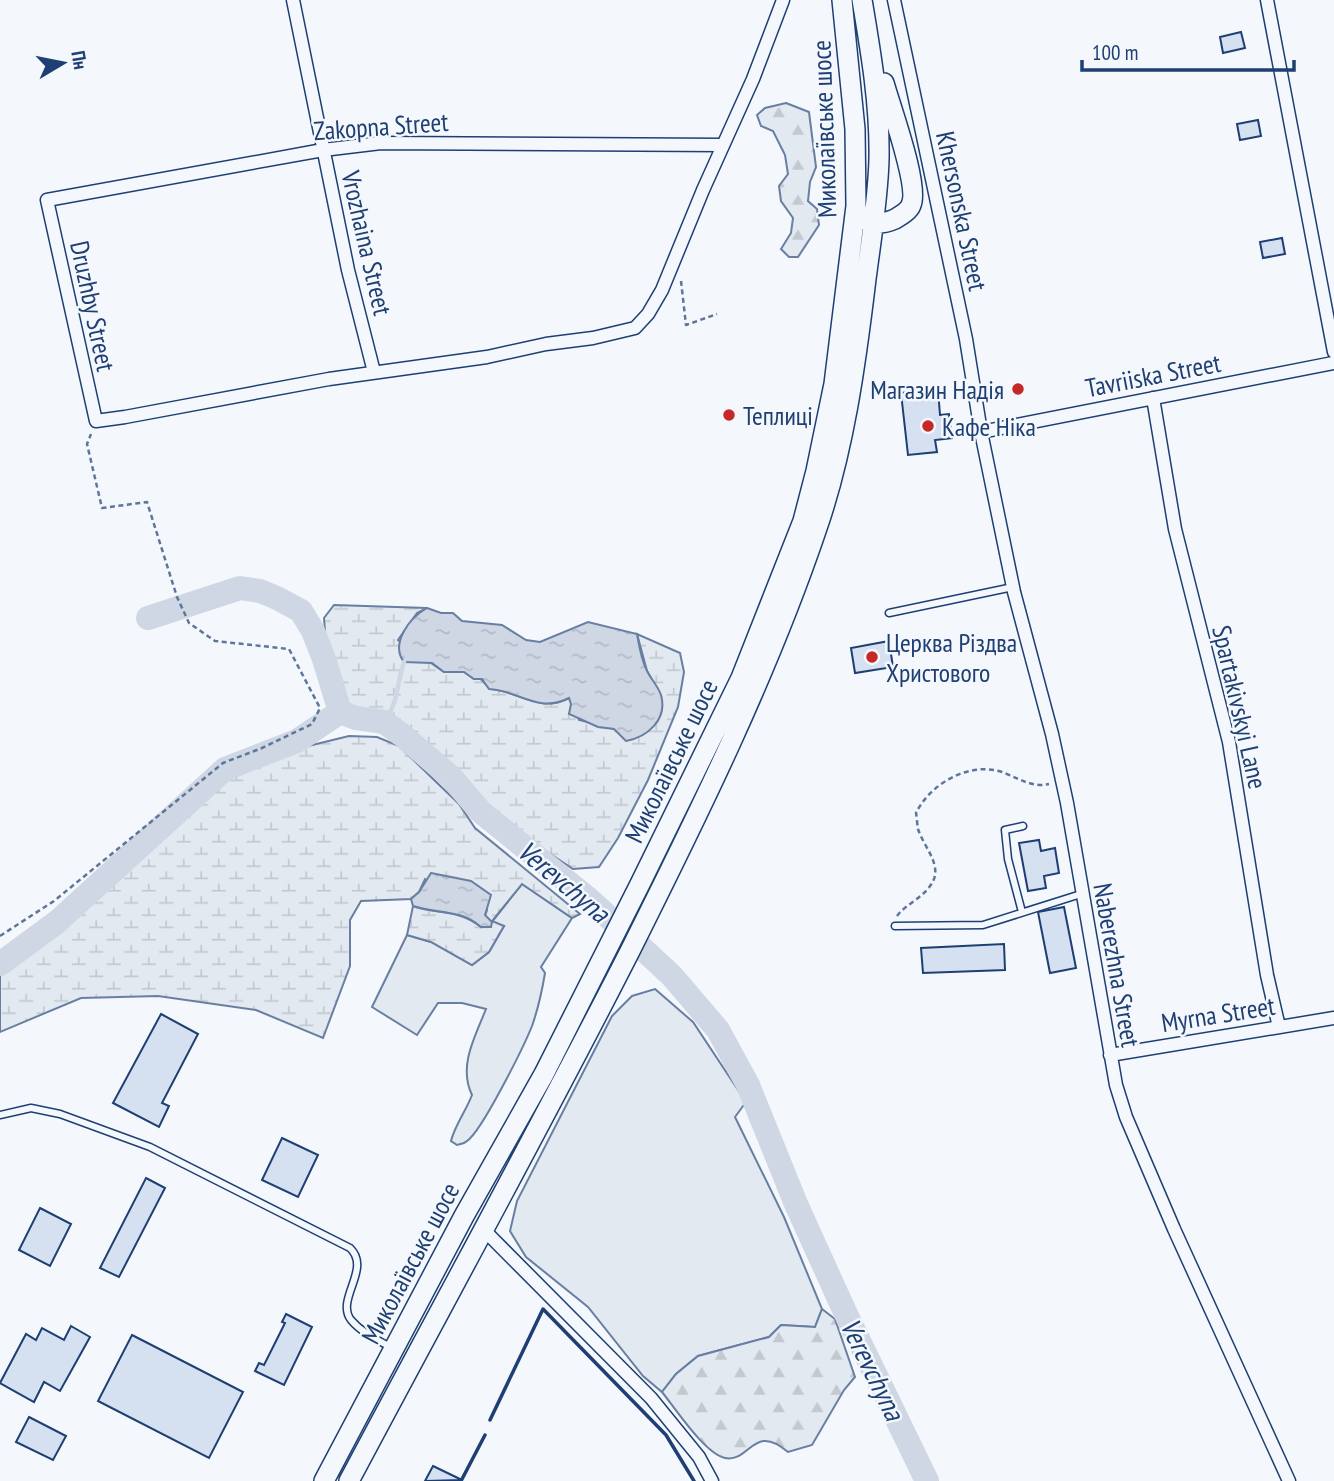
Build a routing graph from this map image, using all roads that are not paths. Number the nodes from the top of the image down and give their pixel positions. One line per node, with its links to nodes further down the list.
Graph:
1 (293, 0): 9 (street, Vrozhaina Street)
2 (783, 0): 8 (street)
3 (862, 0): 7 (main road, Миколаївське шосе)
4 (894, 0): 16 (street, Khersonska Street)
5 (1267, 0): 12 (street)
6 (844, 7): 11 (main road); 28 (main road, Миколаївське шосе)
7 (866, 23): 11 (main road, Миколаївське шосе); 11 (main road)
8 (723, 145): 9 (street, Zakopna Street); 14 (street)
9 (323, 150): 10 (street, Zakopna Street); 14 (street, Vrozhaina Street)
10 (47, 200): 14 (street, Druzhby Street)
11 (873, 223): 27 (main road, Миколаївське шосе)
12 (1334, 352)
13 (1334, 363): 15 (street, Tavriiska Street)
14 (374, 372)
15 (1153, 398): 16 (street, Tavriiska Street); 24 (street, Spartakivskyi Lane)
16 (981, 432): 17 (street, Naberezhna Street)
17 (1013, 587): 18 (lane); 20 (street, Naberezhna Street)
18 (889, 612)
19 (1023, 826): 21 (lane)
20 (1081, 894): 21 (lane); 25 (street, Naberezhna Street)
21 (1022, 912): 22 (lane)
22 (895, 926)
23 (1334, 1018): 24 (street, Myrna Street)
24 (1279, 1027): 25 (street, Myrna Street)
25 (1110, 1055): 32 (street, Naberezhna Street)
26 (0, 1115): 28 (lane)
27 (482, 1228): 30 (main road, Миколаївське шосе); 31 (street)
28 (393, 1349): 29 (main road, Миколаївське шосе)
29 (324, 1481)
30 (348, 1481)
31 (712, 1481)
32 (1289, 1481)

